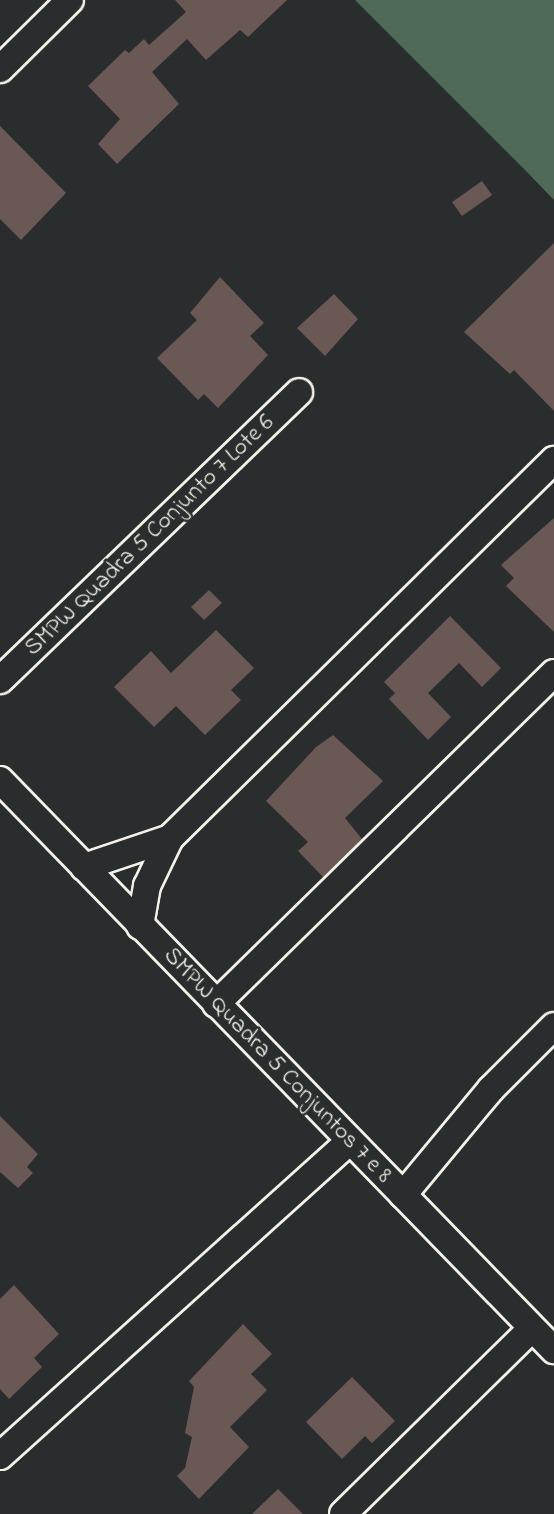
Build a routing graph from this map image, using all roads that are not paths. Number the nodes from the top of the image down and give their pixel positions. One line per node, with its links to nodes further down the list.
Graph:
1 (70, 0): 2 (street)
2 (0, 69)
3 (299, 392): 6 (street, SMPW Quadra 5 Conjunto 7 Lote 6)
4 (554, 460): 8 (street)
5 (554, 673): 11 (street)
6 (0, 680)
7 (0, 780): 9 (street, SMPW Quadra 5 Conjuntos 7 e 8)
8 (170, 838): 9 (street); 10 (street)
9 (83, 867): 10 (street, SMPW Quadra 5 Conjuntos 7 e 8)
10 (140, 926): 11 (street, SMPW Quadra 5 Conjuntos 7 e 8)
11 (216, 1004): 13 (street, SMPW Quadra 5 Conjuntos 7 e 8)
12 (554, 1026): 14 (street)
13 (350, 1141): 14 (street, SMPW Quadra 5 Conjuntos 7 e 8); 17 (street)
14 (403, 1195): 15 (street, SMPW Quadra 5 Conjuntos 7 e 8)
15 (531, 1329): 16 (street, SMPW Quadra 5 Conjuntos 7 e 8); 18 (street)
16 (554, 1350)
17 (0, 1456)
18 (343, 1514)

